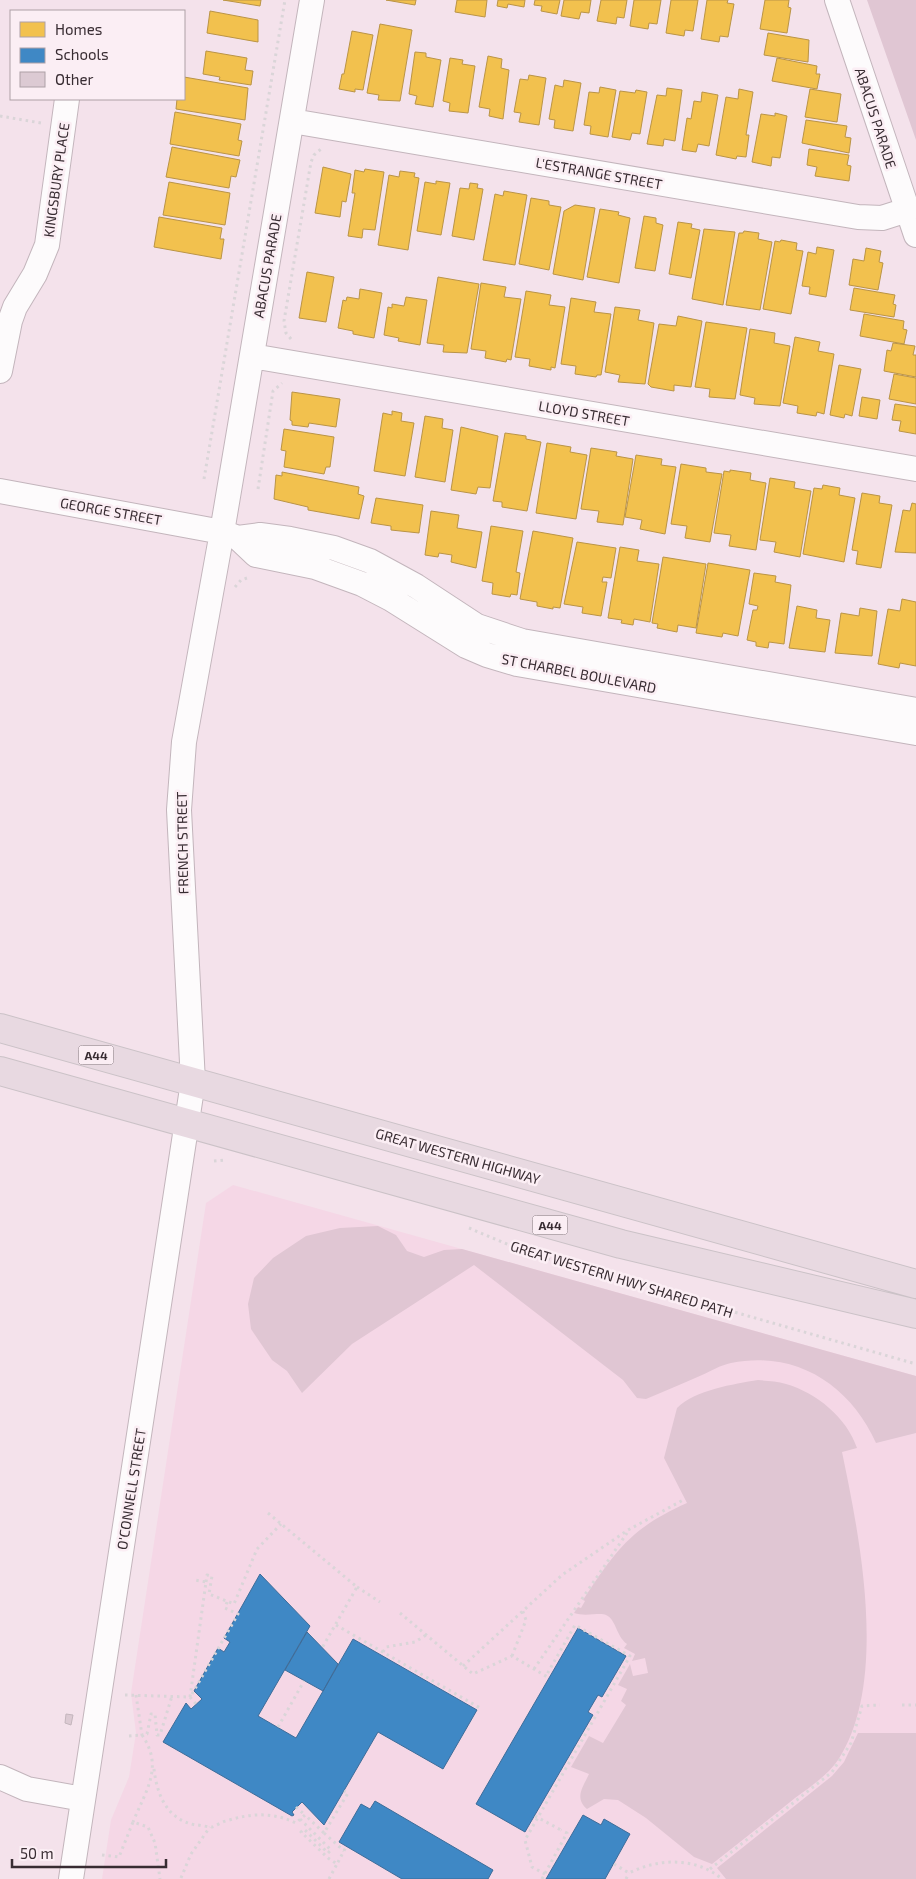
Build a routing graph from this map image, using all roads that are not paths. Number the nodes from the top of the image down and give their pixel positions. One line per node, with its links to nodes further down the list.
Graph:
1 (312, 0): 4 (street, ABACUS PARADE)
2 (837, 0): 5 (street, ABACUS PARADE)
3 (67, 100): 8 (street, KINGSBURY PLACE)
4 (292, 121): 5 (street, L'ESTRANGE STREET); 7 (street, ABACUS PARADE)
5 (907, 210): 6 (street, ABACUS PARADE)
6 (916, 235)
7 (252, 356): 9 (street, LLOYD STREET); 11 (street, ABACUS PARADE)
8 (0, 371)
9 (916, 469)
10 (0, 491): 11 (street, GEORGE STREET)
11 (230, 535): 12 (street, ST CHARBEL BOULEVARD); 13 (street, ST CHARBEL BOULEVARD); 16 (street, FRENCH STREET)
12 (916, 710)
13 (916, 733)
14 (0, 1028): 16 (highway, GREAT WESTERN HIGHWAY / A44)
15 (0, 1071): 16 (highway, GREAT WESTERN HIGHWAY / A44)
16 (190, 1101): 17 (highway, GREAT WESTERN HIGHWAY / A44); 18 (highway, GREAT WESTERN HIGHWAY / A44); 20 (street, O'CONNELL STREET)
17 (916, 1284)
18 (916, 1314)
19 (0, 1777): 20 (street)
20 (83, 1799): 21 (street, O'CONNELL STREET)
21 (71, 1879)

